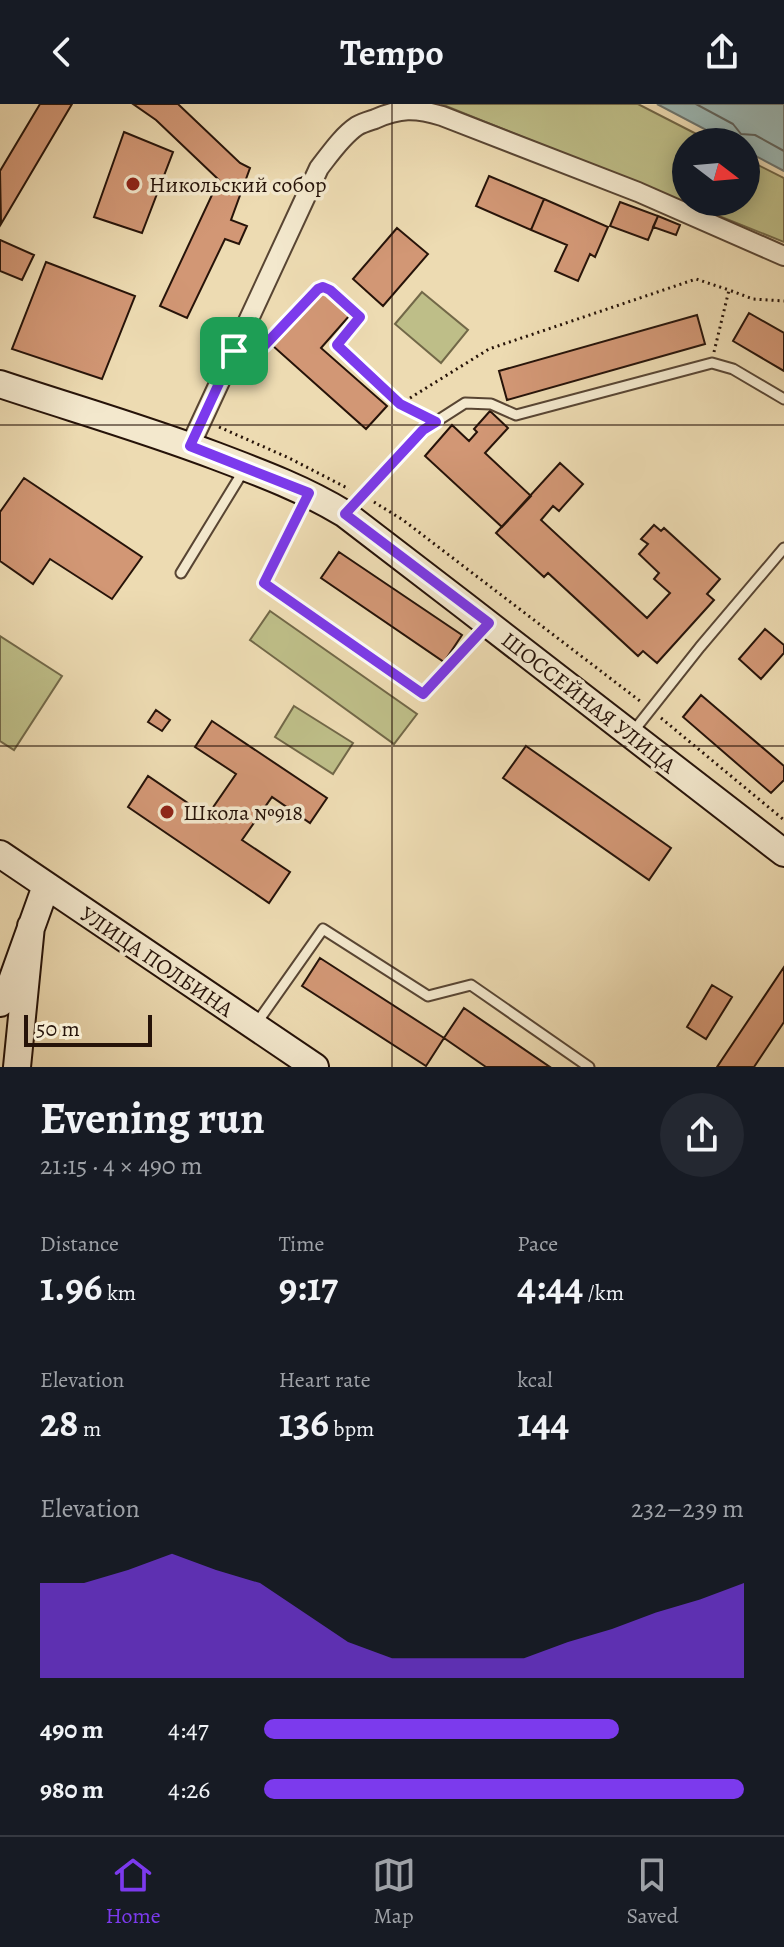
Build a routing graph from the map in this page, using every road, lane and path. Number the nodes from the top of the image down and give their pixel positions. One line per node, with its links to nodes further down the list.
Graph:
1 (784, 256): 4 (street)
2 (729, 290): 3 (path); 5 (path); 8 (path)
3 (784, 301)
4 (234, 351): 8 (lane); 9 (street)
5 (712, 363): 7 (lane); 13 (lane)
6 (0, 384): 10 (main road, ШОССЕЙНАЯ УЛИЦА)
7 (784, 399)
8 (400, 404)
9 (201, 420): 10 (street); 13 (path)
10 (190, 446): 11 (main road, ШОССЕЙНАЯ УЛИЦА)
11 (246, 467): 12 (main road, ШОССЕЙНАЯ УЛИЦА); 15 (lane)
12 (309, 493): 13 (main road, ШОССЕЙНАЯ УЛИЦА); 16 (lane)
13 (354, 504): 16 (main road, ШОССЕЙНАЯ УЛИЦА); 17 (path)
14 (784, 548): 17 (lane)
15 (181, 573)
16 (489, 623): 18 (main road, ШОССЕЙНАЯ УЛИЦА)
17 (651, 709): 18 (lane); 19 (path)
18 (630, 736): 20 (main road, ШОССЕЙНАЯ УЛИЦА)
19 (784, 820)
20 (784, 853)
21 (0, 854): 22 (main road, УЛИЦА ПОЛБИНА)
22 (46, 886): 23 (main road); 25 (main road, УЛИЦА ПОЛБИНА)
23 (31, 926): 24 (main road); 26 (main road)
24 (0, 1003)
25 (254, 1027): 27 (main road, УЛИЦА ПОЛБИНА); 28 (lane)
26 (17, 1067)
27 (315, 1067)
28 (589, 1067)

